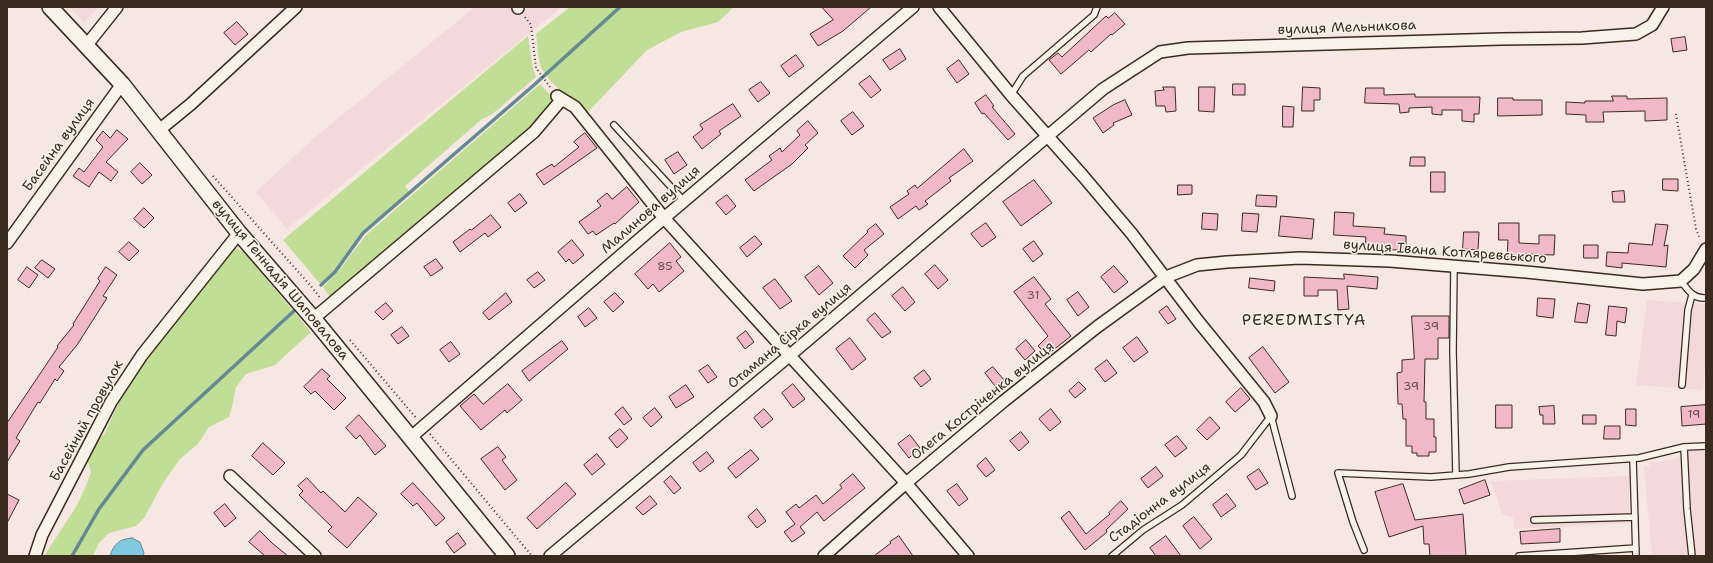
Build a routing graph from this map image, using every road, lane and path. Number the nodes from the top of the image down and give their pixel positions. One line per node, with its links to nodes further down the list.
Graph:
1 (50, 7): 9 (street, вулиця Геннадія Шаповалова)
2 (118, 7): 9 (street)
3 (296, 7): 15 (street)
4 (518, 7): 10 (path)
5 (913, 7): 17 (street, Малинова вулиця)
6 (939, 7): 12 (street)
7 (1097, 7): 12 (lane)
8 (1664, 7): 16 (street, вулиця Мельникова)
9 (86, 46): 11 (street, вулиця Геннадія Шаповалова)
10 (545, 80)
11 (122, 84): 15 (street, вулиця Геннадія Шаповалова); 20 (street, Басейна вулиця)
12 (1011, 95): 16 (street)
13 (1676, 114): 21 (path)
14 (614, 125): 17 (lane)
15 (158, 131): 19 (street, вулиця Геннадія Шаповалова)
16 (1047, 137): 23 (street); 30 (street, Отамана Сірка вулиця)
17 (684, 201): 18 (street, Малинова вулиця)
18 (664, 218): 29 (street); 30 (street); 33 (street, Малинова вулиця)
19 (239, 233): 29 (street, вулиця Геннадія Шаповалова); 45 (street, Басейний провулок)
20 (7, 243)
21 (1706, 249): 24 (street)
22 (1454, 265): 23 (street, вулиця Івана Котляревського); 24 (street, вулиця Івана Котляревського); 37 (lane)
23 (1166, 277): 32 (street); 39 (street, Олега Костріченка вулиця)
24 (1681, 281): 26 (lane)
25 (310, 285): 27 (path)
26 (1692, 295): 28 (lane); 31 (lane)
27 (320, 297)
28 (1706, 298)
29 (315, 321): 33 (street, вулиця Геннадія Шаповалова)
30 (790, 356): 39 (street); 48 (street, Отамана Сірка вулиця)
31 (1682, 385)
32 (1271, 416): 40 (lane); 51 (lane, Стадіонна вулиця)
33 (410, 438): 47 (street, вулиця Геннадія Шаповалова)
34 (1684, 446): 35 (lane); 36 (lane); 54 (lane)
35 (1706, 446)
36 (1633, 459): 37 (lane); 41 (lane)
37 (1456, 475): 44 (lane)
38 (230, 476): 46 (street)
39 (906, 483): 49 (street, Олега Костріченка вулиця); 50 (street)
40 (1292, 496)
41 (1635, 517): 42 (lane); 43 (lane)
42 (1534, 520)
43 (1636, 548): 52 (lane); 53 (lane)
44 (1364, 550)
45 (35, 556)
46 (315, 556)
47 (507, 556)
48 (550, 556)
49 (824, 556)
50 (968, 556)
51 (1112, 556)
52 (1519, 556)
53 (1636, 556)
54 (1692, 556)

